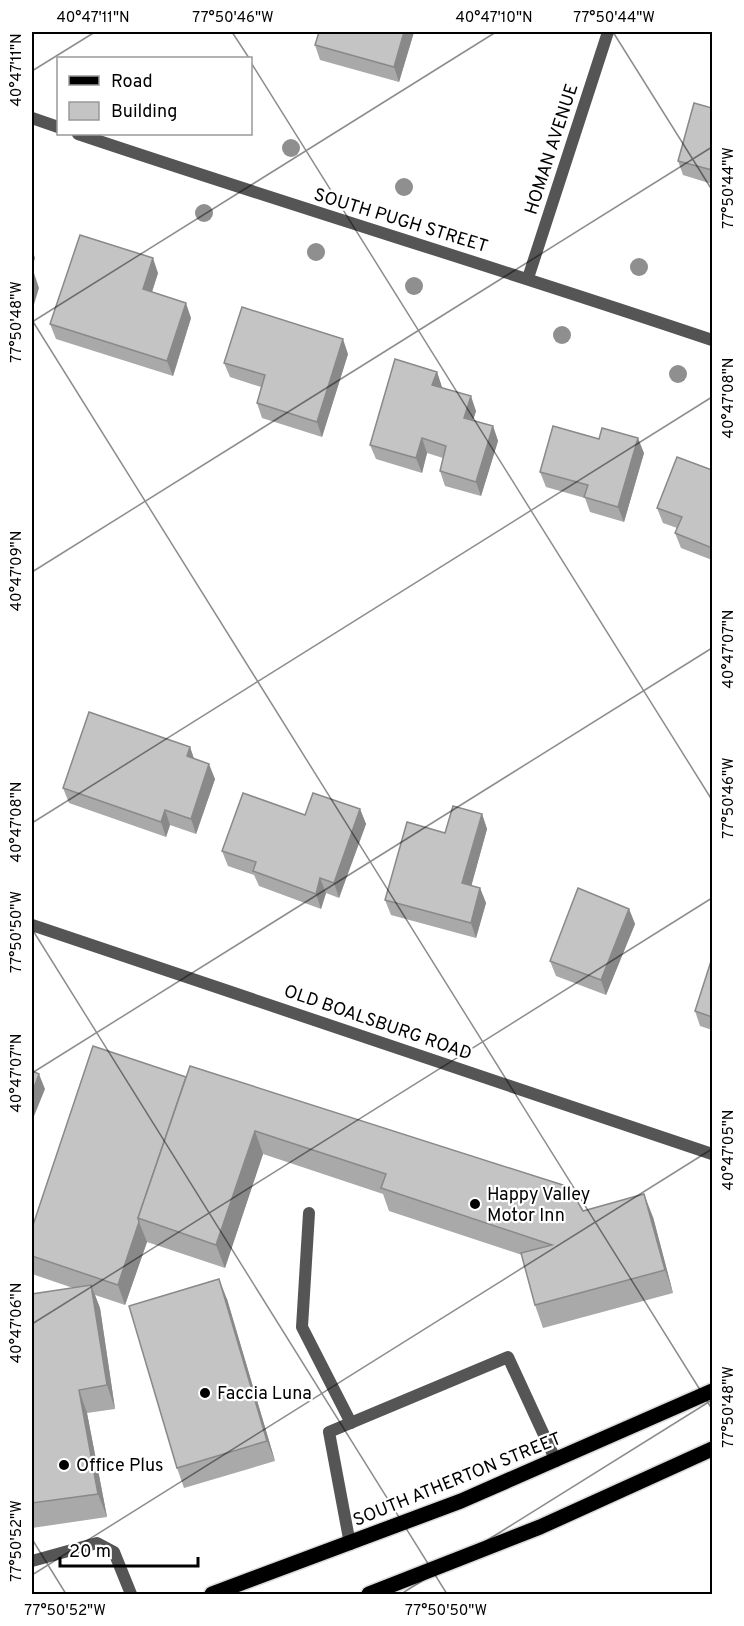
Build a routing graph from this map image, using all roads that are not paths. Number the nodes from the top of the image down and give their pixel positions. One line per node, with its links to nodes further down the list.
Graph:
1 (608, 32): 5 (street, HOMAN AVENUE)
2 (32, 118): 3 (street)
3 (57, 127)
4 (81, 135): 5 (street, SOUTH PUGH STREET)
5 (528, 278): 6 (street, SOUTH PUGH STREET)
6 (712, 340)
7 (32, 925): 8 (street, OLD BOALSBURG ROAD)
8 (712, 1154)
9 (309, 1213): 11 (street)
10 (712, 1391): 13 (main road, SOUTH ATHERTON STREET)
11 (351, 1423): 13 (street); 14 (street)
12 (712, 1449): 18 (main road)
13 (556, 1461): 14 (main road, SOUTH ATHERTON STREET)
14 (350, 1544): 17 (main road, SOUTH ATHERTON STREET)
15 (32, 1561): 16 (street)
16 (130, 1594)
17 (212, 1594)
18 (369, 1594)

